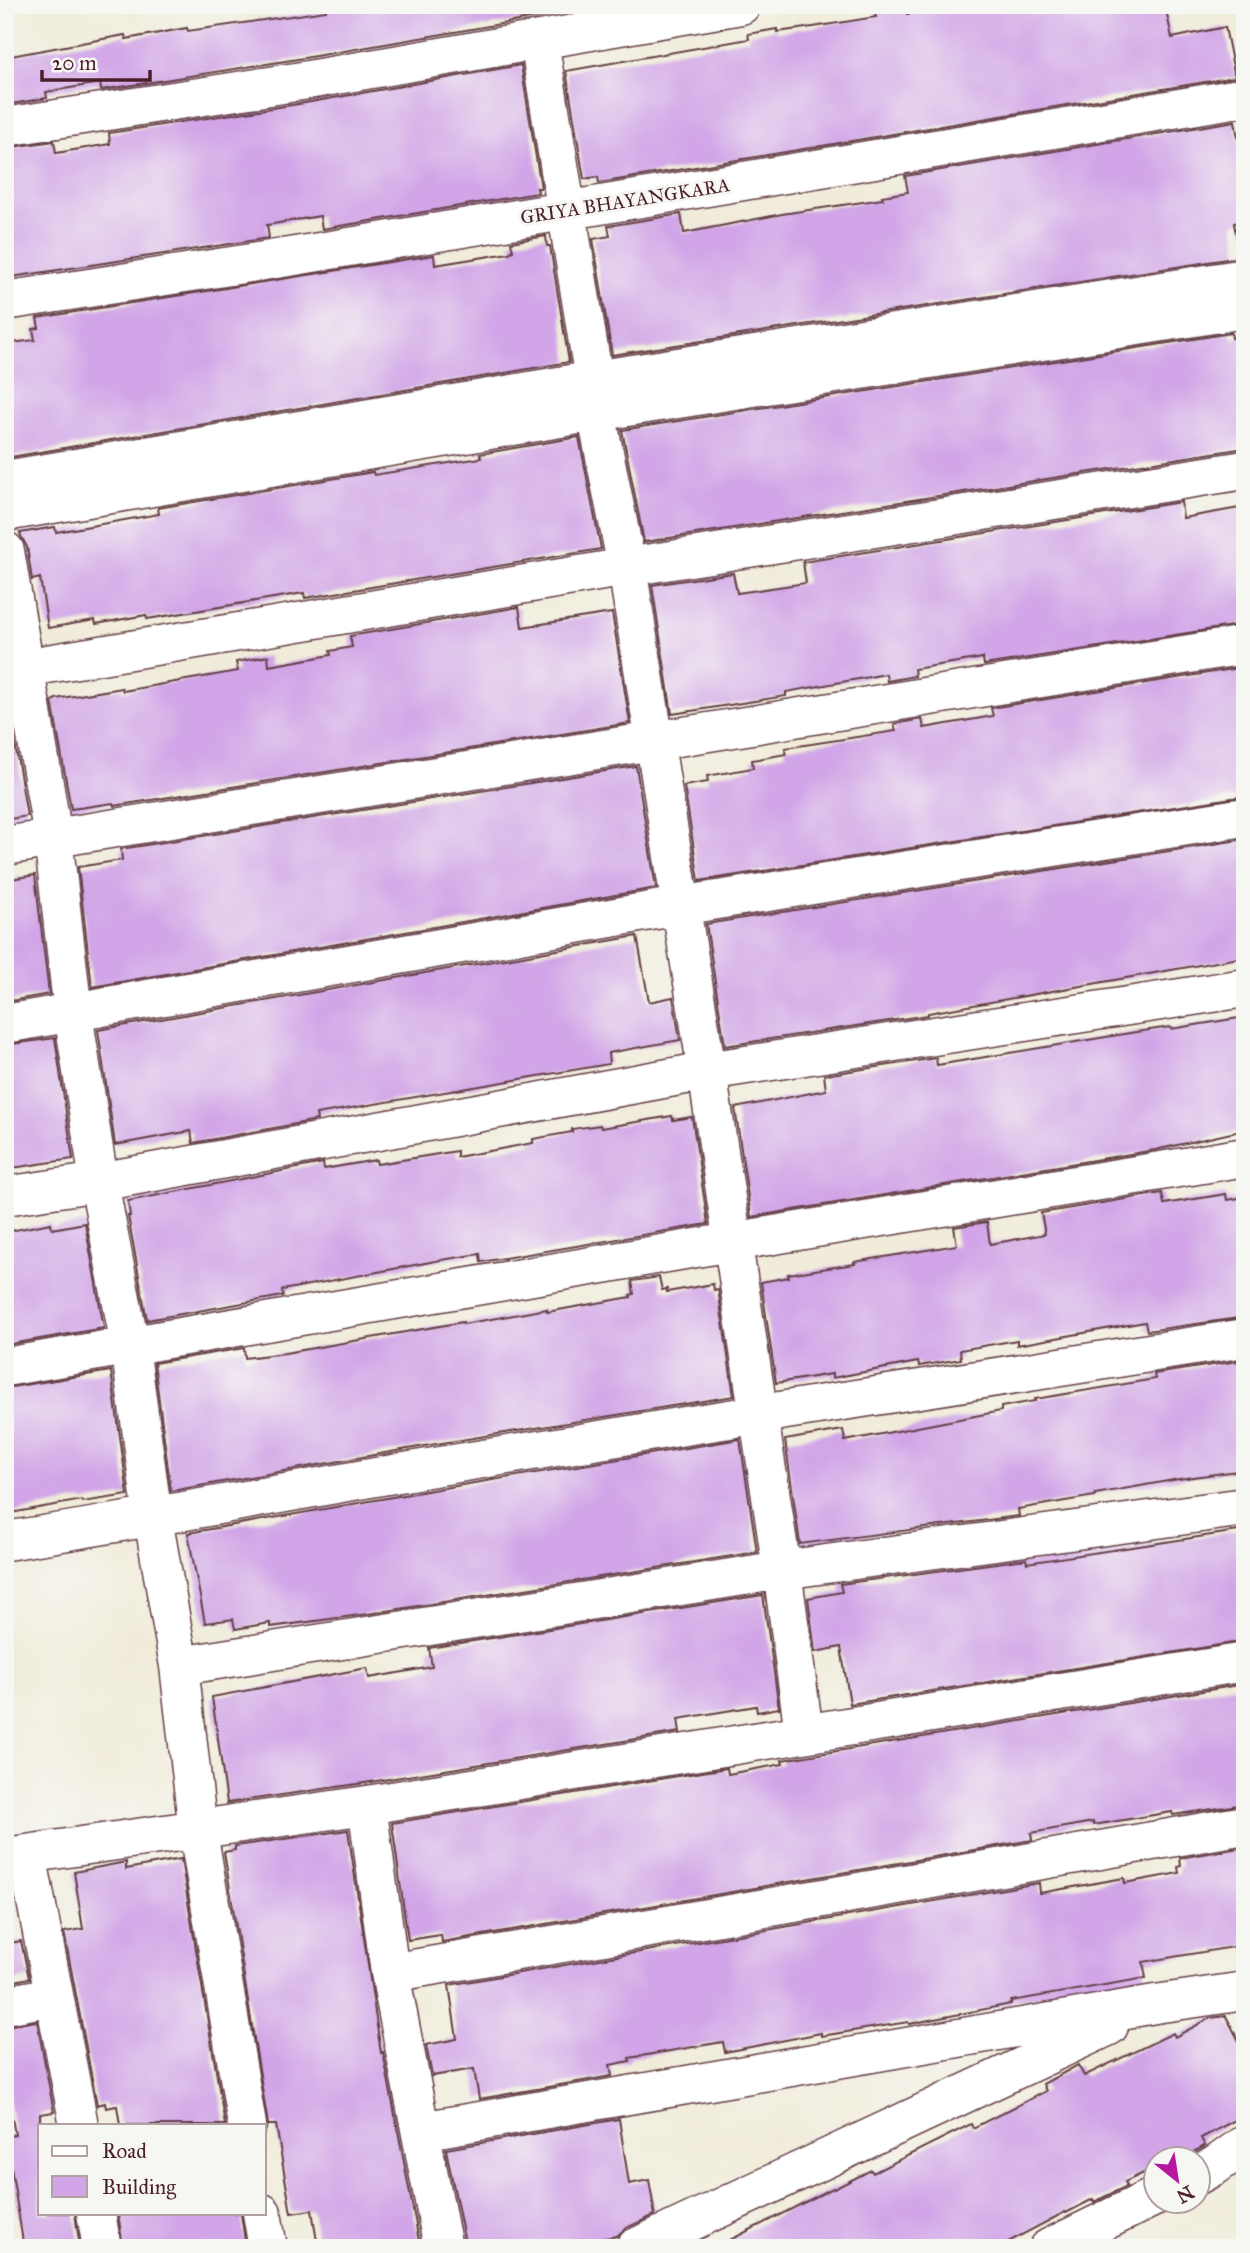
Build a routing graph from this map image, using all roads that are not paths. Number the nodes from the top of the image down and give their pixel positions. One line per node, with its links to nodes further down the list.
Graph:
1 (741, 5): 2 (street)
2 (539, 41): 4 (street); 5 (street)
3 (1245, 97): 5 (street, GRIYA BHAYANGKARA)
4 (5, 127)
5 (568, 211): 7 (street, GRIYA BHAYANGKARA); 9 (street)
6 (1245, 278): 9 (street)
7 (5, 301)
8 (1245, 309): 9 (street)
9 (595, 395): 11 (street); 12 (street); 14 (street)
10 (1245, 470): 14 (street)
11 (5, 480)
12 (5, 512)
13 (5, 551): 16 (street)
14 (627, 567): 16 (street); 17 (street)
15 (1245, 645): 17 (street)
16 (15, 670): 19 (street)
17 (655, 740): 19 (street); 21 (street)
18 (1245, 817): 21 (street)
19 (53, 838): 20 (street); 23 (street)
20 (5, 846)
21 (679, 906): 23 (street); 25 (street)
22 (1245, 988): 25 (street)
23 (73, 1013): 24 (street); 27 (street)
24 (5, 1024)
25 (707, 1071): 27 (street); 29 (street)
26 (1245, 1157): 29 (street)
27 (99, 1182): 28 (street); 31 (street)
28 (5, 1196)
29 (731, 1242): 31 (street); 33 (street)
30 (1245, 1338): 33 (street)
31 (130, 1346): 32 (street); 35 (street)
32 (5, 1367)
33 (758, 1413): 35 (street); 37 (street)
34 (1245, 1507): 37 (street)
35 (153, 1518): 36 (street); 39 (street)
36 (5, 1541)
37 (782, 1570): 39 (street); 40 (street)
38 (1245, 1662): 40 (street)
39 (179, 1666): 43 (street)
40 (804, 1733): 41 (street)
41 (367, 1805): 43 (street); 45 (street)
42 (1245, 1825): 45 (street)
43 (198, 1831): 44 (street); 51 (street)
44 (16, 1856): 47 (street)
45 (390, 1973): 52 (street)
46 (1245, 1991): 48 (street)
47 (54, 1996): 49 (street); 50 (street)
48 (1156, 2004): 52 (street); 61 (street)
49 (5, 2005)
50 (79, 2124)
51 (247, 2124)
52 (421, 2131): 60 (street)
53 (1245, 2144): 54 (street)
54 (1212, 2167)
55 (1142, 2203): 62 (street)
56 (96, 2214): 58 (street)
57 (262, 2214): 59 (street)
58 (103, 2248)
59 (268, 2248)
60 (443, 2248)
61 (635, 2248)
62 (1049, 2248)

